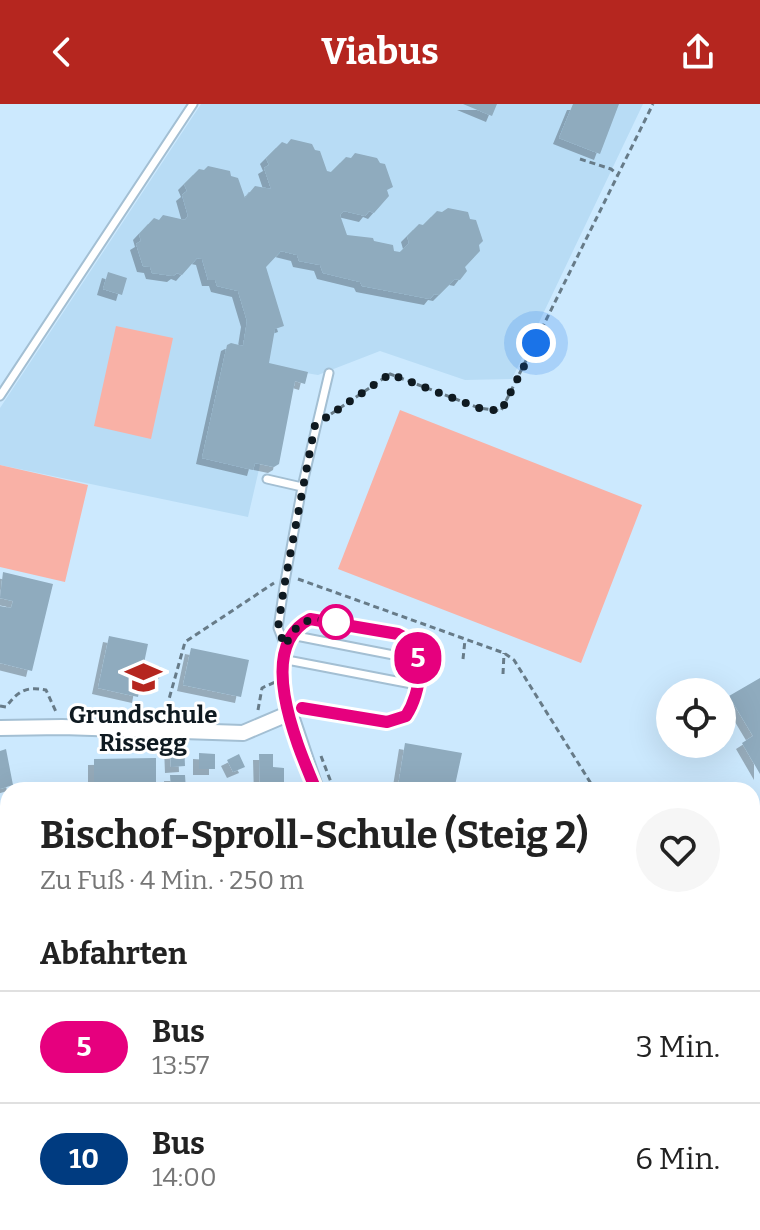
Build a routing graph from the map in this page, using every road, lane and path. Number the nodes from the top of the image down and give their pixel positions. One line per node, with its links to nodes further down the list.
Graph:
1 (193, 104): 6 (lane)
2 (653, 104): 4 (path)
3 (580, 159): 4 (path)
4 (618, 175): 7 (path)
5 (329, 373): 7 (lane)
6 (0, 396)
7 (315, 425): 9 (lane)
8 (267, 479): 9 (lane)
9 (302, 487): 10 (lane)
10 (286, 575): 12 (path); 13 (lane); 26 (path)
11 (291, 635): 13 (lane); 17 (lane); 17 (lane)
12 (465, 640): 14 (path); 16 (path)
13 (285, 646): 15 (lane)
14 (504, 653): 18 (path); 28 (path)
15 (282, 659): 19 (lane); 20 (lane)
16 (463, 659)
17 (419, 660): 20 (lane)
18 (503, 674)
19 (282, 679): 22 (lane); 25 (path)
20 (417, 685): 22 (lane)
21 (0, 706): 23 (path)
22 (290, 713): 25 (street); 27 (street)
23 (63, 716)
24 (0, 728): 26 (street)
25 (255, 730): 26 (street)
26 (160, 731)
27 (313, 782)
28 (590, 782)

